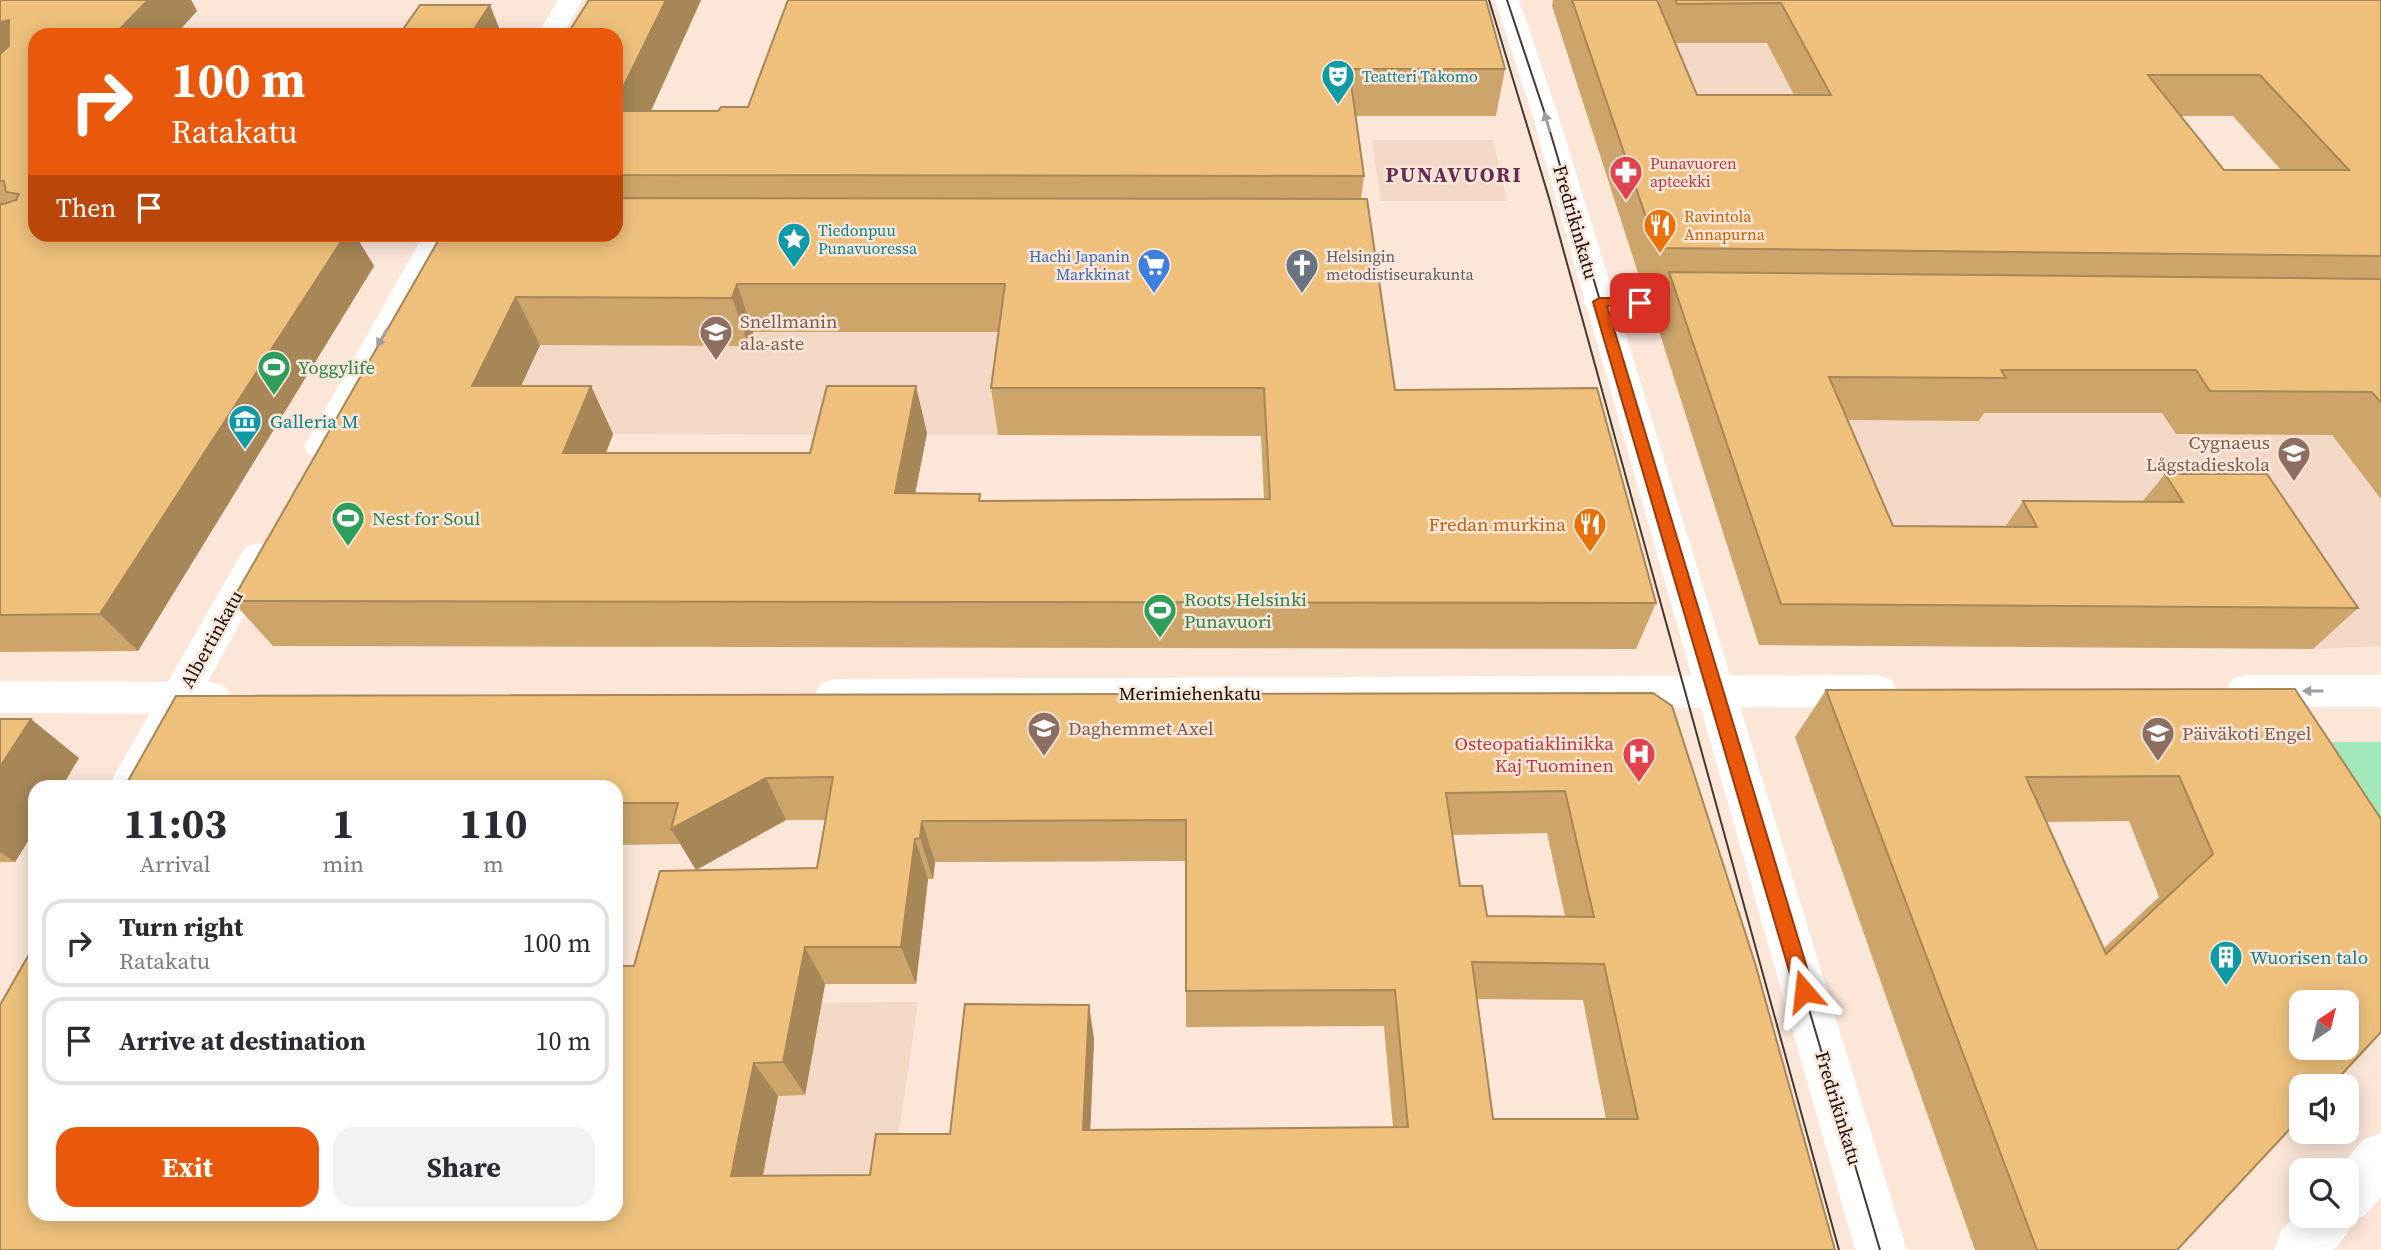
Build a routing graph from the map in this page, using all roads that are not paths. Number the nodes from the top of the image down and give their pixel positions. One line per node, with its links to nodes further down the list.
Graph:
1 (570, 0): 3 (street)
2 (1507, 0): 5 (street, Fredrikinkatu, one-way to 2)
3 (554, 28)
4 (435, 242): 7 (street, one-way to 7)
5 (1599, 302): 6 (street); 9 (street, Fredrikinkatu)
6 (1735, 304)
7 (307, 470)
8 (273, 530): 15 (street, Albertinkatu)
9 (1715, 691): 10 (street, Merimiehenkatu); 13 (street, Merimiehenkatu); 21 (street, Fredrikinkatu)
10 (1913, 691)
11 (2204, 691): 12 (street, one-way to 11)
12 (2381, 691)
13 (794, 695)
14 (0, 697): 15 (street)
15 (178, 698): 16 (street); 17 (street, Albertinkatu)
16 (243, 698)
17 (132, 780)
18 (2381, 1158): 19 (street)
19 (2359, 1183)
20 (2319, 1228): 22 (street)
21 (1881, 1250)
22 (2300, 1250)

